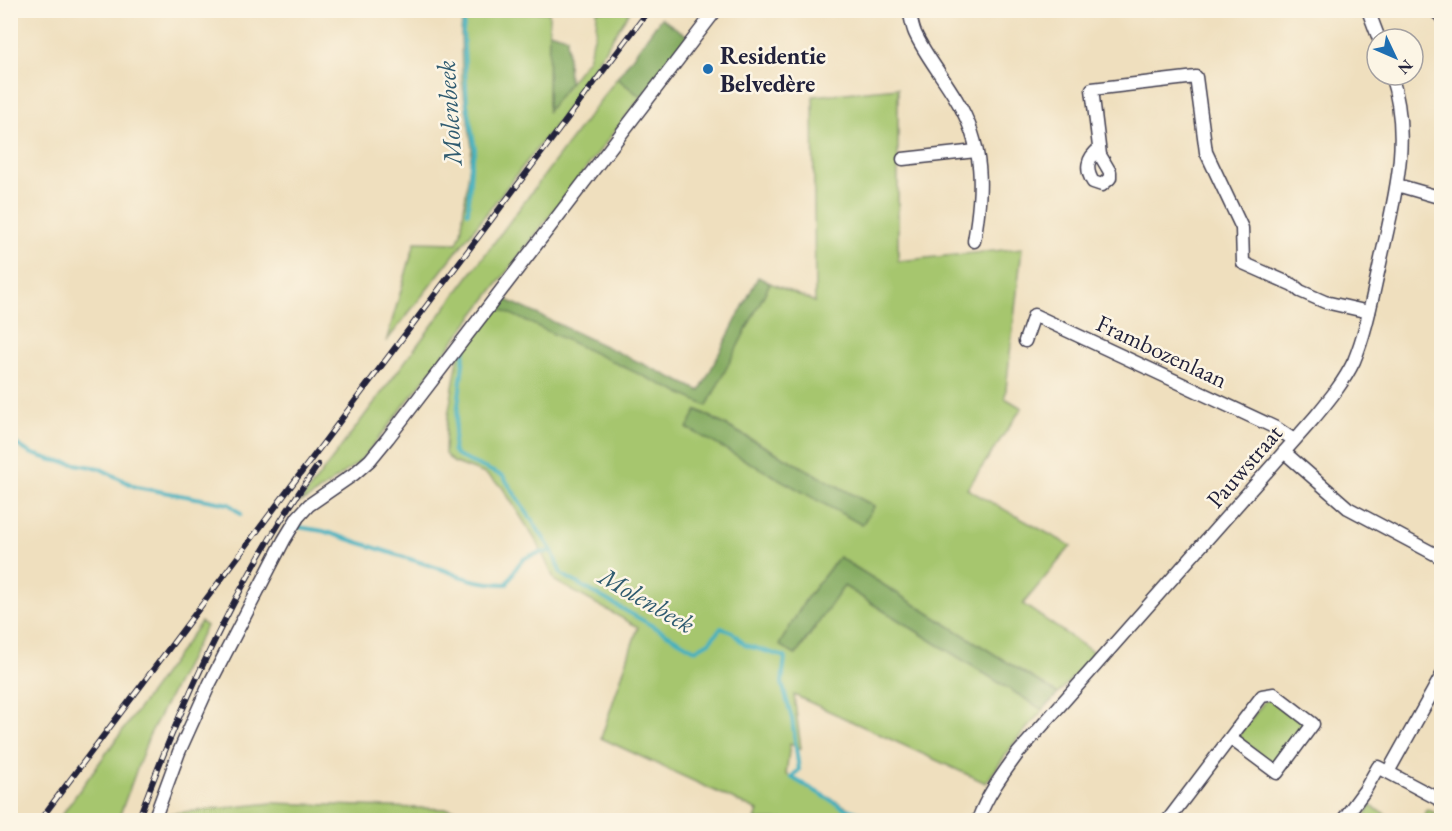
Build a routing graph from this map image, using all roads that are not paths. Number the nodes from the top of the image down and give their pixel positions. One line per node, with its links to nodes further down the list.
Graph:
1 (716, 10): 23 (street)
2 (909, 10): 9 (street)
3 (1368, 10): 6 (street)
4 (1434, 10): 5 (street)
5 (1442, 17)
6 (1374, 27)
7 (1395, 87): 11 (street, Pauwstraat)
8 (1099, 149): 14 (street)
9 (976, 151): 10 (street); 13 (street)
10 (903, 159)
11 (1397, 186): 12 (street); 14 (street, Pauwstraat)
12 (1442, 198)
13 (974, 242)
14 (1369, 312): 16 (street, Pauwstraat)
15 (1025, 341): 16 (street, Frambozenlaan)
16 (1294, 440): 17 (street, Pauwstraat)
17 (1284, 452): 18 (street); 24 (street, Pauwstraat)
18 (1442, 558)
19 (1442, 675): 21 (street)
20 (1230, 738): 20 (street); 25 (street)
21 (1388, 772): 22 (street); 26 (street)
22 (1442, 801)
23 (154, 820)
24 (979, 820)
25 (1168, 820)
26 (1343, 820)

